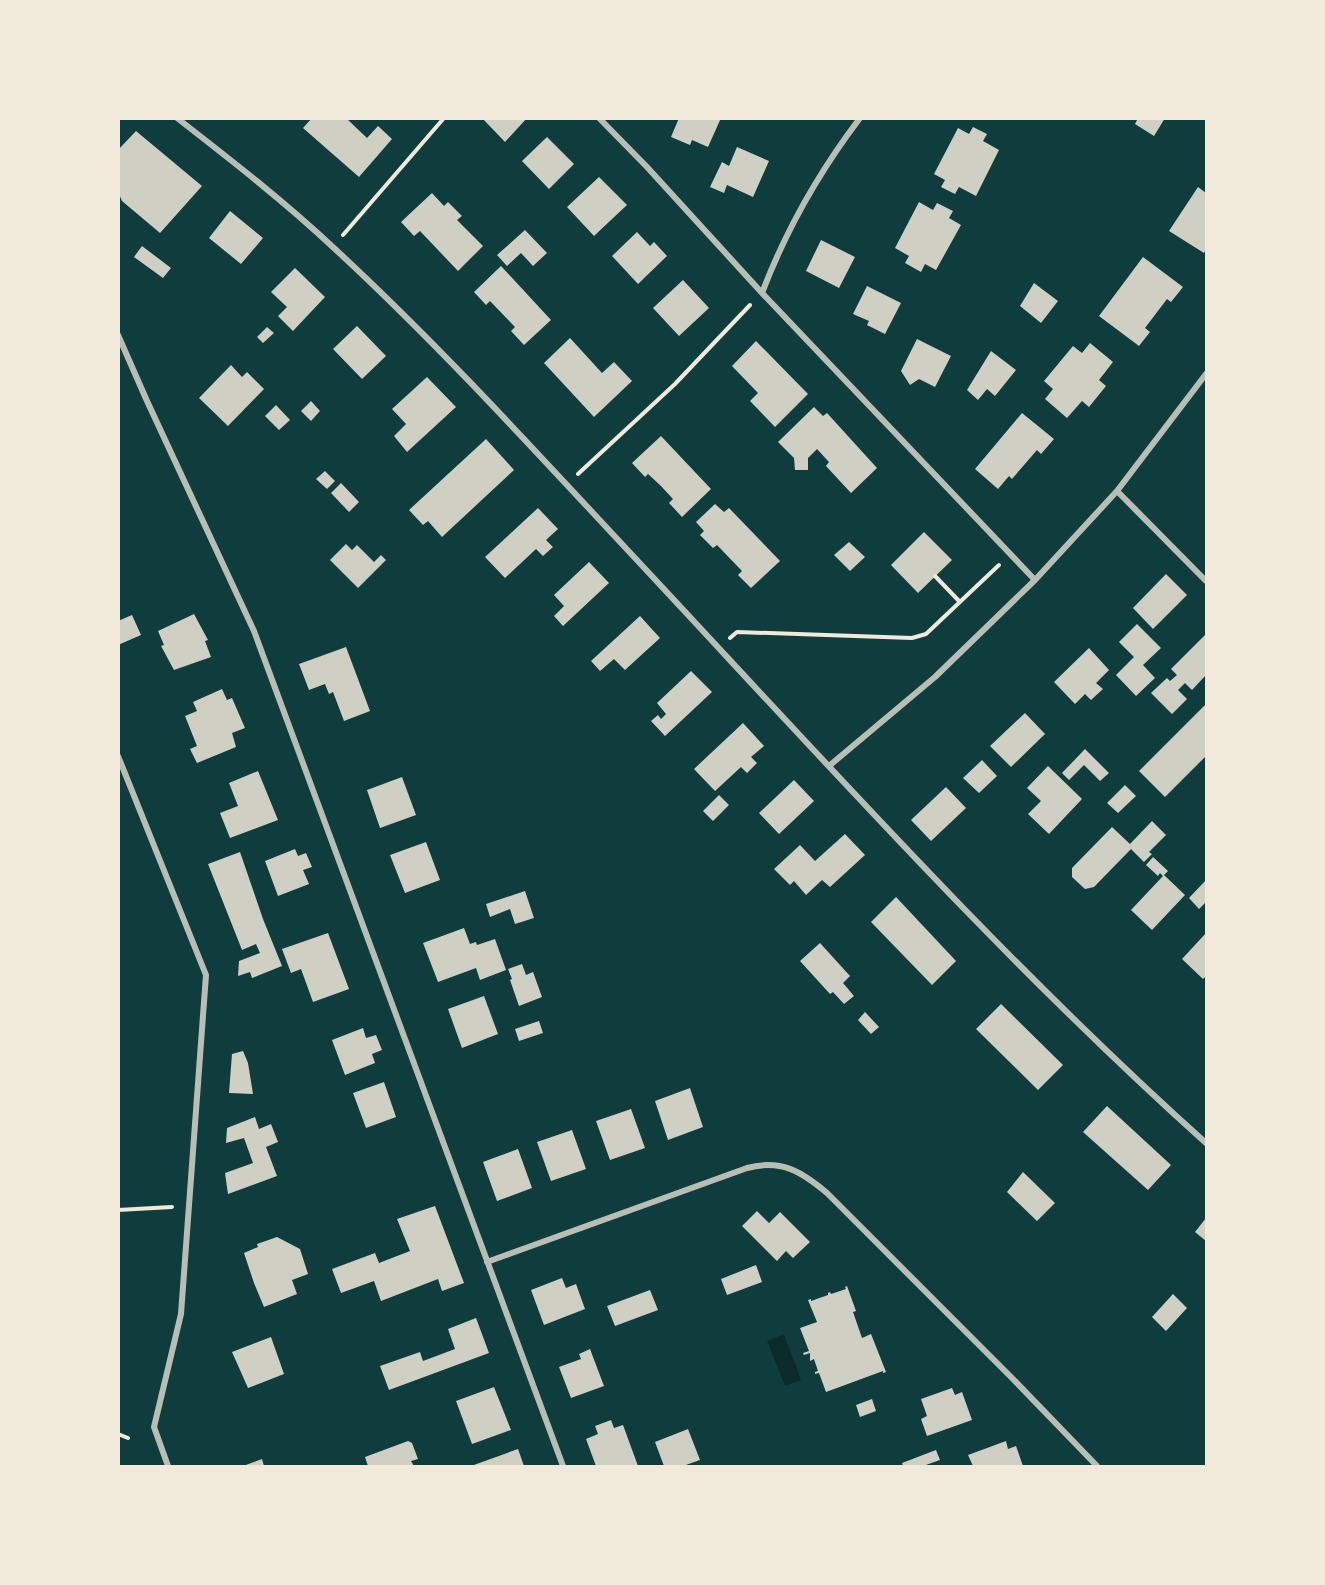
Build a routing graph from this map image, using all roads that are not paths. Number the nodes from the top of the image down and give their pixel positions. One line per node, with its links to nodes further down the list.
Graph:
1 (177, 118): 11 (street)
2 (598, 118): 4 (street)
3 (860, 118): 4 (street)
4 (762, 293): 8 (street)
5 (118, 335): 13 (street)
6 (1206, 374): 7 (street)
7 (1117, 491): 8 (street); 9 (street)
8 (1035, 580): 11 (street)
9 (1206, 581)
10 (118, 756): 14 (street)
11 (829, 766): 12 (street)
12 (1206, 1143)
13 (487, 1262): 15 (street); 16 (street)
14 (168, 1467)
15 (562, 1467)
16 (1098, 1467)

